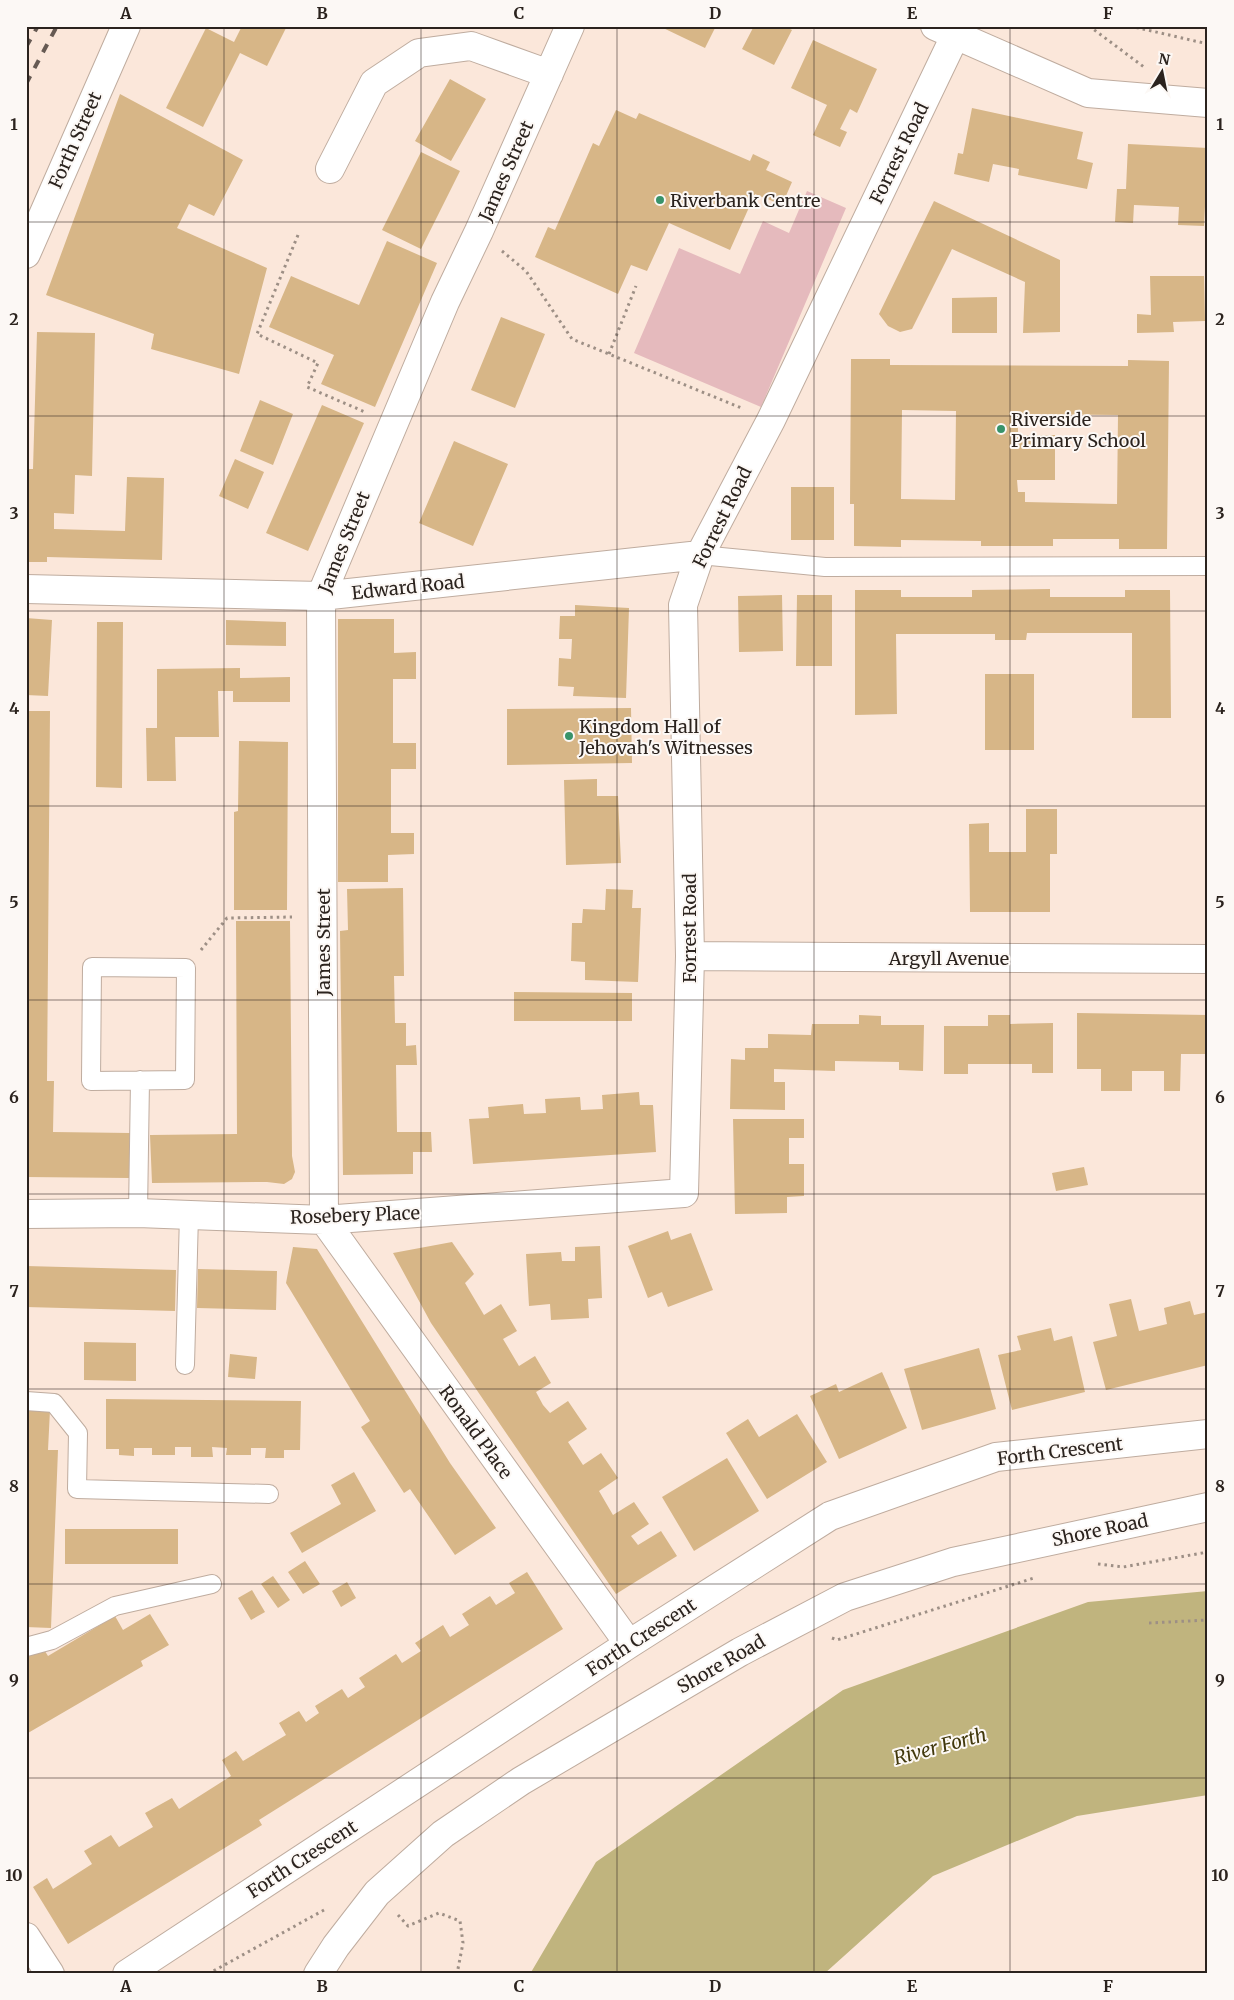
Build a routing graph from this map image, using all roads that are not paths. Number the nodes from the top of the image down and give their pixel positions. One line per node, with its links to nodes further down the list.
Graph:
1 (126, 26): 7 (street, Forth Street)
2 (570, 26): 4 (street, James Street)
3 (945, 31): 5 (street); 8 (street, Forrest Road)
4 (549, 74): 6 (street); 11 (street, James Street)
5 (1208, 102)
6 (330, 169)
7 (26, 254)
8 (700, 555): 9 (lane); 11 (street, Edward Road); 12 (street, Forrest Road)
9 (1208, 566)
10 (26, 589): 11 (street, Edward Road)
11 (321, 596): 19 (street, James Street)
12 (690, 956): 13 (street, Argyll Avenue); 15 (street, Forrest Road)
13 (1208, 959)
14 (140, 1080): 14 (lane); 16 (lane)
15 (684, 1193): 19 (street, Rosebery Place)
16 (138, 1213): 17 (street, Rosebery Place); 18 (street, Rosebery Place)
17 (26, 1214)
18 (189, 1215): 19 (street, Rosebery Place); 20 (lane)
19 (324, 1220): 26 (street, Ronald Place)
20 (185, 1366)
21 (26, 1401): 23 (lane)
22 (1208, 1434): 26 (street, Forth Crescent)
23 (269, 1494)
24 (1208, 1508): 31 (street, Shore Road)
25 (212, 1584): 27 (lane)
26 (629, 1644): 30 (street, Forth Crescent)
27 (26, 1647)
28 (26, 1937): 29 (street)
29 (50, 1974)
30 (127, 1974)
31 (318, 1974)

